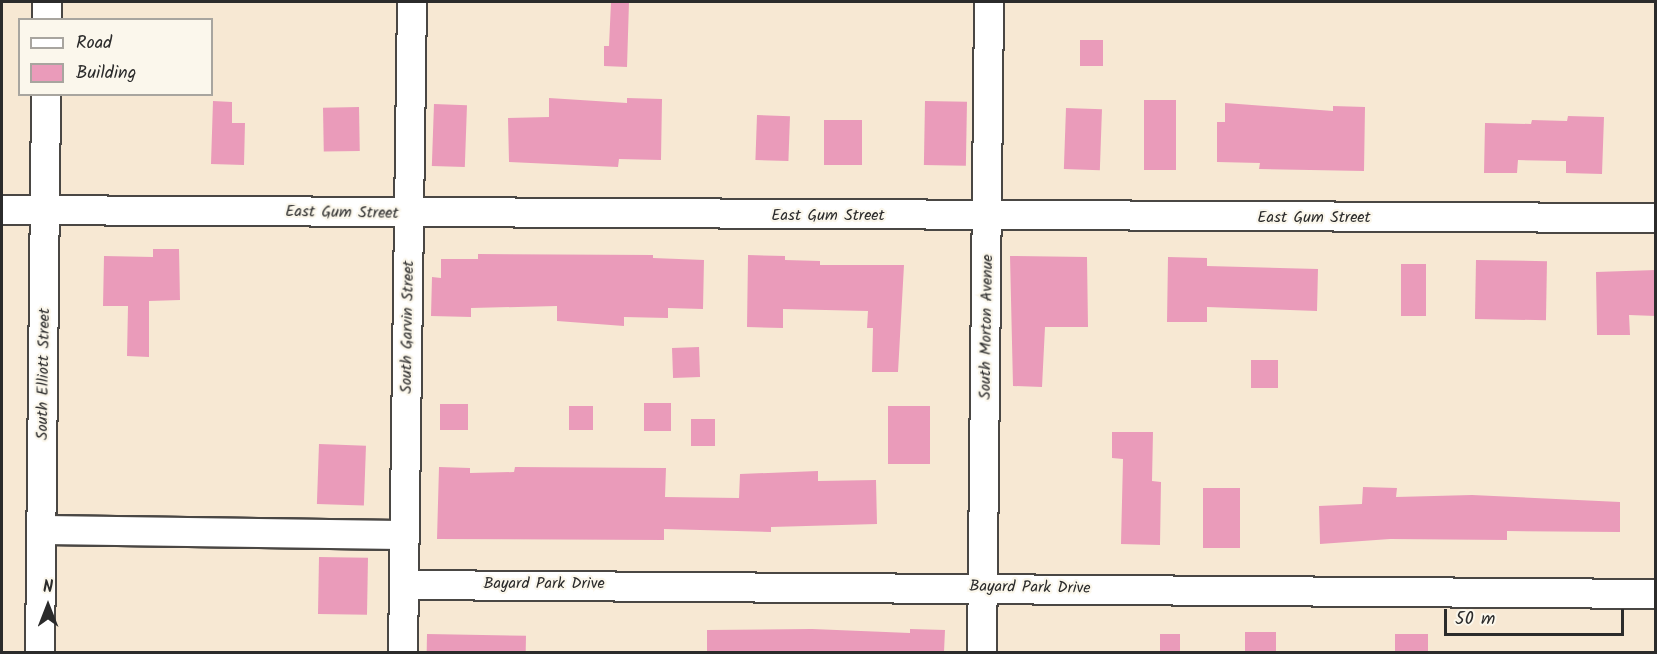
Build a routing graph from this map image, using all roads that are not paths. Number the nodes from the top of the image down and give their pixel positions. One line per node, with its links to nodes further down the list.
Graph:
1 (47, 2): 4 (street)
2 (412, 2): 8 (street, South Garvin Street)
3 (988, 2): 9 (street, South Morton Avenue)
4 (47, 18)
5 (46, 96): 7 (street, South Elliott Street)
6 (2, 210): 7 (street, East Gum Street)
7 (46, 211): 8 (street, East Gum Street); 11 (street, South Elliott Street)
8 (410, 214): 9 (street, East Gum Street); 12 (street, South Garvin Street)
9 (988, 217): 10 (street, East Gum Street); 14 (street, South Morton Avenue)
10 (1656, 218)
11 (42, 530): 12 (street); 16 (street, South Elliott Street)
12 (404, 535): 13 (street, South Garvin Street)
13 (404, 585): 14 (street, Bayard Park Drive); 17 (street, South Garvin Street)
14 (983, 587): 15 (street, Bayard Park Drive); 18 (street, South Morton Avenue)
15 (1656, 594)
16 (40, 652)
17 (403, 652)
18 (982, 652)

